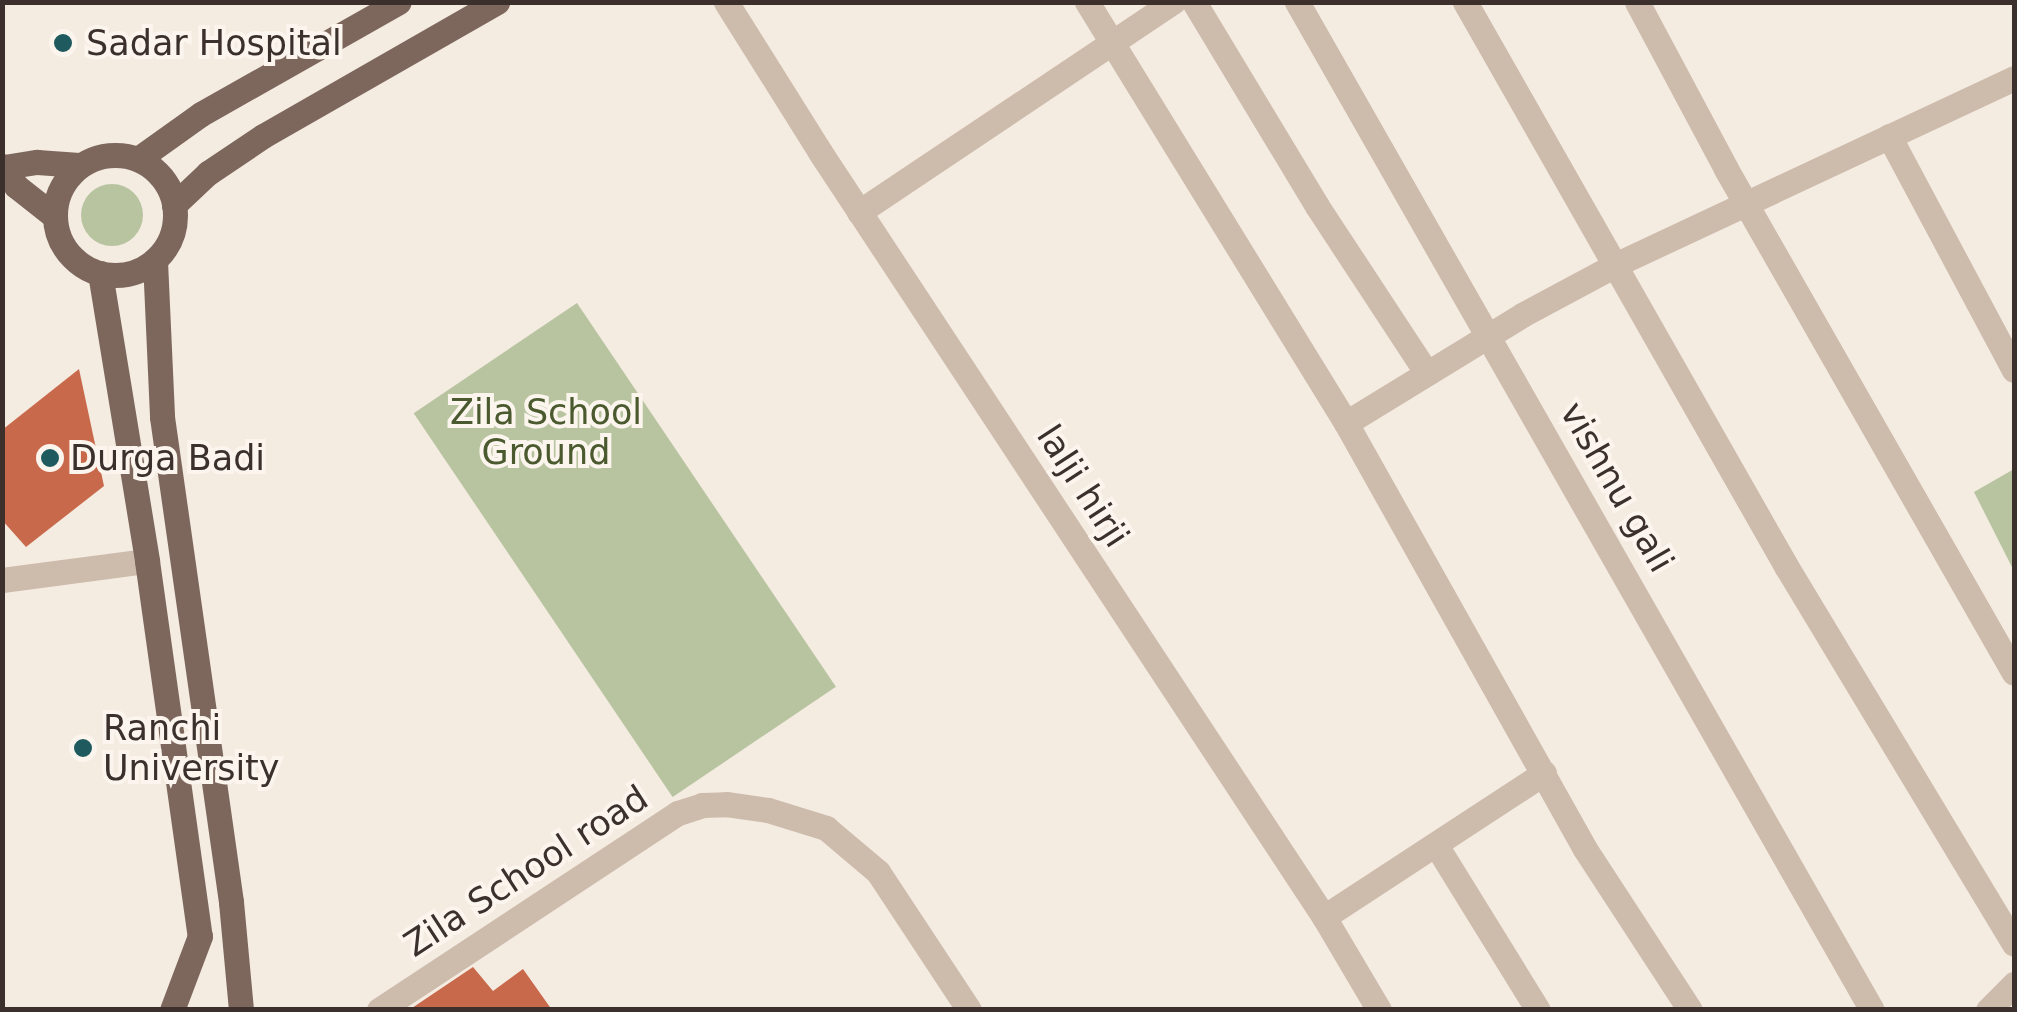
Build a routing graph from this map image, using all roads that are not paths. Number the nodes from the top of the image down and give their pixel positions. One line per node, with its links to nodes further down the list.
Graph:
1 (400, 2): 13 (main road)
2 (497, 2): 17 (main road)
3 (726, 2): 18 (street, lalji hirji)
4 (1087, 2): 10 (street)
5 (1172, 2): 10 (street)
6 (1194, 2): 25 (street)
7 (1297, 2): 23 (street, vishnu gali)
8 (1465, 2): 21 (street)
9 (1638, 2): 16 (street)
10 (1114, 43): 18 (street); 26 (street)
11 (2012, 85): 12 (street)
12 (1889, 136): 16 (street); 24 (street)
13 (138, 159): 14 (main road); 17 (main road)
14 (78, 165): 15 (main road); 19 (main road)
15 (4, 167): 19 (main road)
16 (1748, 203): 21 (street); 29 (street)
17 (174, 205): 20 (main road)
18 (859, 212): 32 (street, lalji hirji)
19 (54, 216): 22 (main road)
20 (155, 260): 22 (main road); 36 (main road)
21 (1617, 264): 23 (street); 33 (street)
22 (100, 273): 27 (main road)
23 (1490, 334): 25 (street); 42 (street, vishnu gali)
24 (2014, 370)
25 (1426, 372): 26 (street)
26 (1346, 423): 30 (street)
27 (148, 561): 28 (street); 35 (main road)
28 (2, 580)
29 (2014, 673)
30 (1544, 773): 31 (street); 41 (street)
31 (1436, 845): 32 (street); 40 (street)
32 (1324, 917): 39 (street, lalji hirji)
33 (2014, 944)
34 (2014, 984): 43 (street)
35 (172, 1010)
36 (241, 1010)
37 (379, 1010): 38 (street, Zila School road)
38 (969, 1010)
39 (1379, 1010)
40 (1538, 1010)
41 (1690, 1010)
42 (1872, 1010)
43 (1988, 1010)

